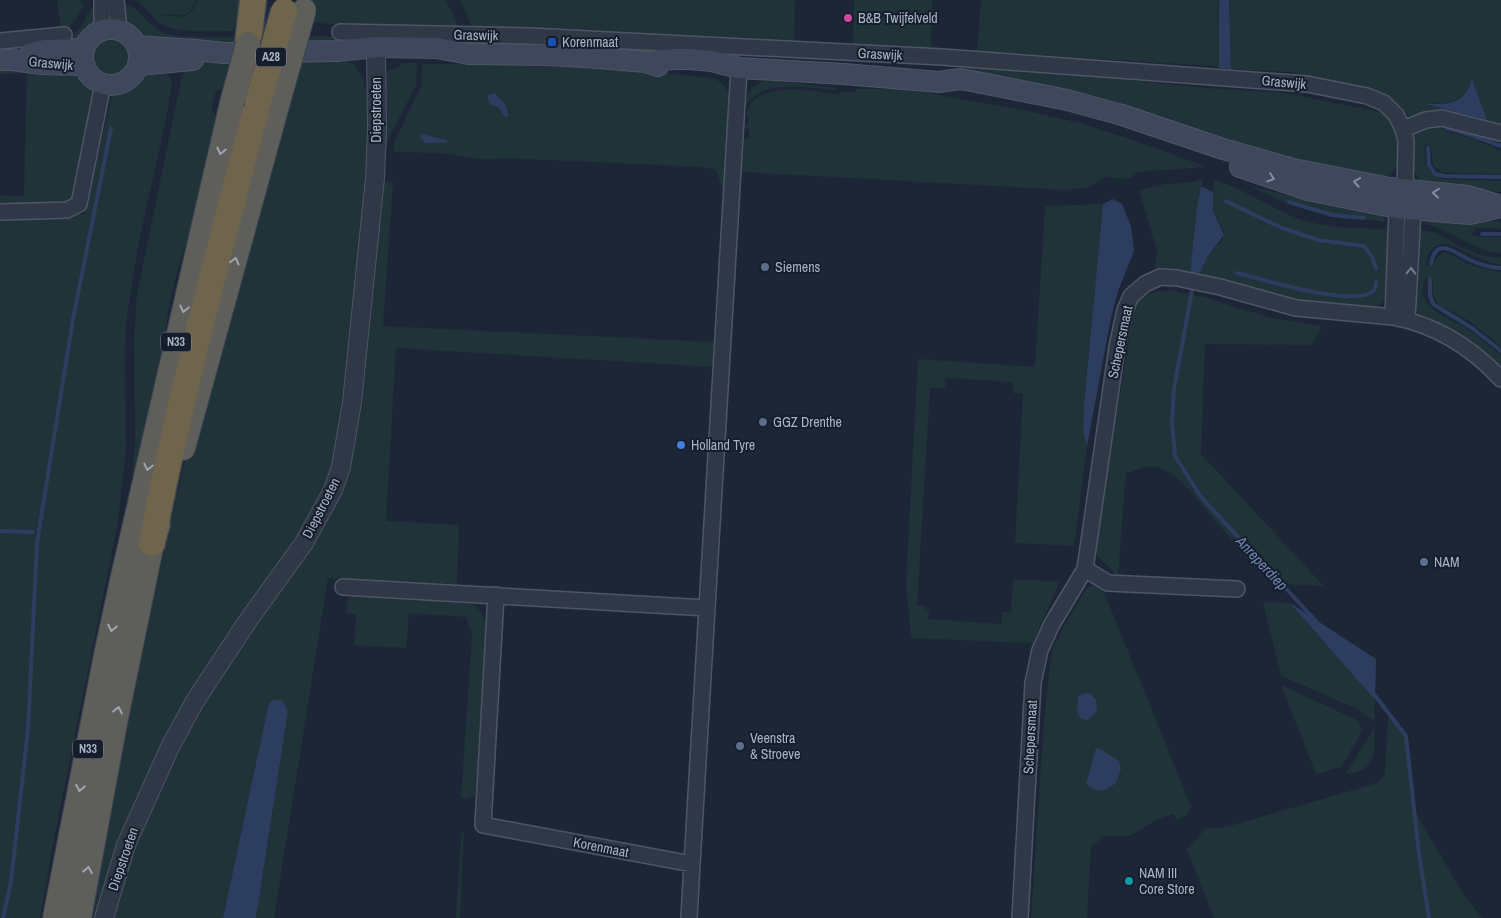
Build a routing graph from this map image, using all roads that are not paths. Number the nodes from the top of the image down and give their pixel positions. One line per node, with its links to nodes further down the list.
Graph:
1 (102, 0): 5 (street)
2 (116, 0): 5 (street)
3 (295, 5): 25 (highway, A28, one-way to 3, bridge)
4 (255, 6): 9 (highway, A28)
5 (110, 30): 11 (main road); 12 (main road)
6 (64, 35): 7 (street, Graswijk)
7 (0, 41)
8 (338, 42): 10 (main road, Graswijk); 11 (main road, Graswijk); 17 (street, Graswijk)
9 (248, 44): 32 (highway, N33, one-way to 32, bridge)
10 (376, 52): 14 (main road, Graswijk); 34 (street, Diepstroeten)
11 (138, 55): 16 (main road)
12 (84, 57): 13 (main road, Graswijk); 16 (main road)
13 (8, 59)
14 (739, 68): 15 (main road, Graswijk); 30 (street)
15 (939, 82): 19 (main road, Graswijk, one-way to 15); 21 (main road, Graswijk, one-way to 21)
16 (103, 84): 22 (street)
17 (1403, 129): 18 (street); 19 (street, Graswijk)
18 (1501, 134)
19 (1405, 190): 20 (main road, Graswijk, one-way to 19); 21 (street, Graswijk)
20 (1501, 207): 21 (main road, Graswijk)
21 (1405, 209): 23 (street)
22 (0, 212)
23 (1400, 318): 24 (street, Schepersmaat); 26 (street, Schepersmaat)
24 (1501, 379)
25 (152, 543): 33 (highway, N33, one-way to 25)
26 (1085, 569): 28 (street); 36 (street, Schepersmaat)
27 (342, 587): 29 (street)
28 (1237, 589)
29 (496, 595): 30 (street); 31 (street, Korenmaat)
30 (707, 608): 31 (street)
31 (692, 864): 35 (street)
32 (55, 918)
33 (79, 918)
34 (104, 918)
35 (689, 918)
36 (1020, 918)

